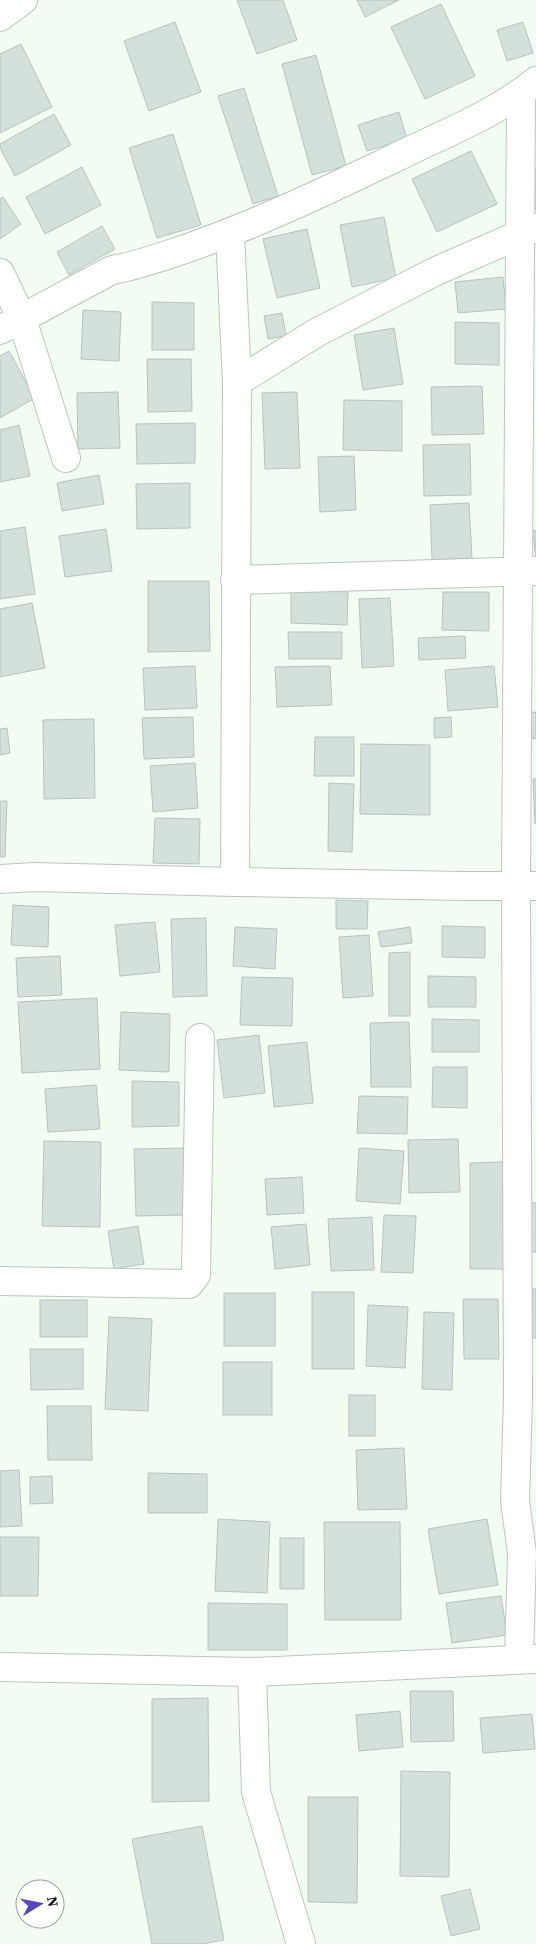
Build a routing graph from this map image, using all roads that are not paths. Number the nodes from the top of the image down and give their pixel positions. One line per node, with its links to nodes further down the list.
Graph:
1 (23, 0): 2 (street)
2 (0, 16)
3 (528, 87): 4 (street); 5 (street)
4 (528, 231): 8 (street); 10 (street)
5 (230, 233): 7 (street); 8 (street)
6 (0, 273): 7 (street)
7 (11, 325): 9 (street)
8 (237, 382): 11 (street)
9 (66, 458)
10 (527, 572): 11 (street); 14 (street)
11 (235, 580): 13 (street)
12 (0, 879): 13 (street)
13 (235, 882): 14 (street)
14 (526, 886): 17 (street)
15 (200, 1038): 16 (street)
16 (0, 1282)
17 (527, 1659): 19 (street)
18 (0, 1667): 19 (street)
19 (252, 1672): 20 (street)
20 (302, 1944)

